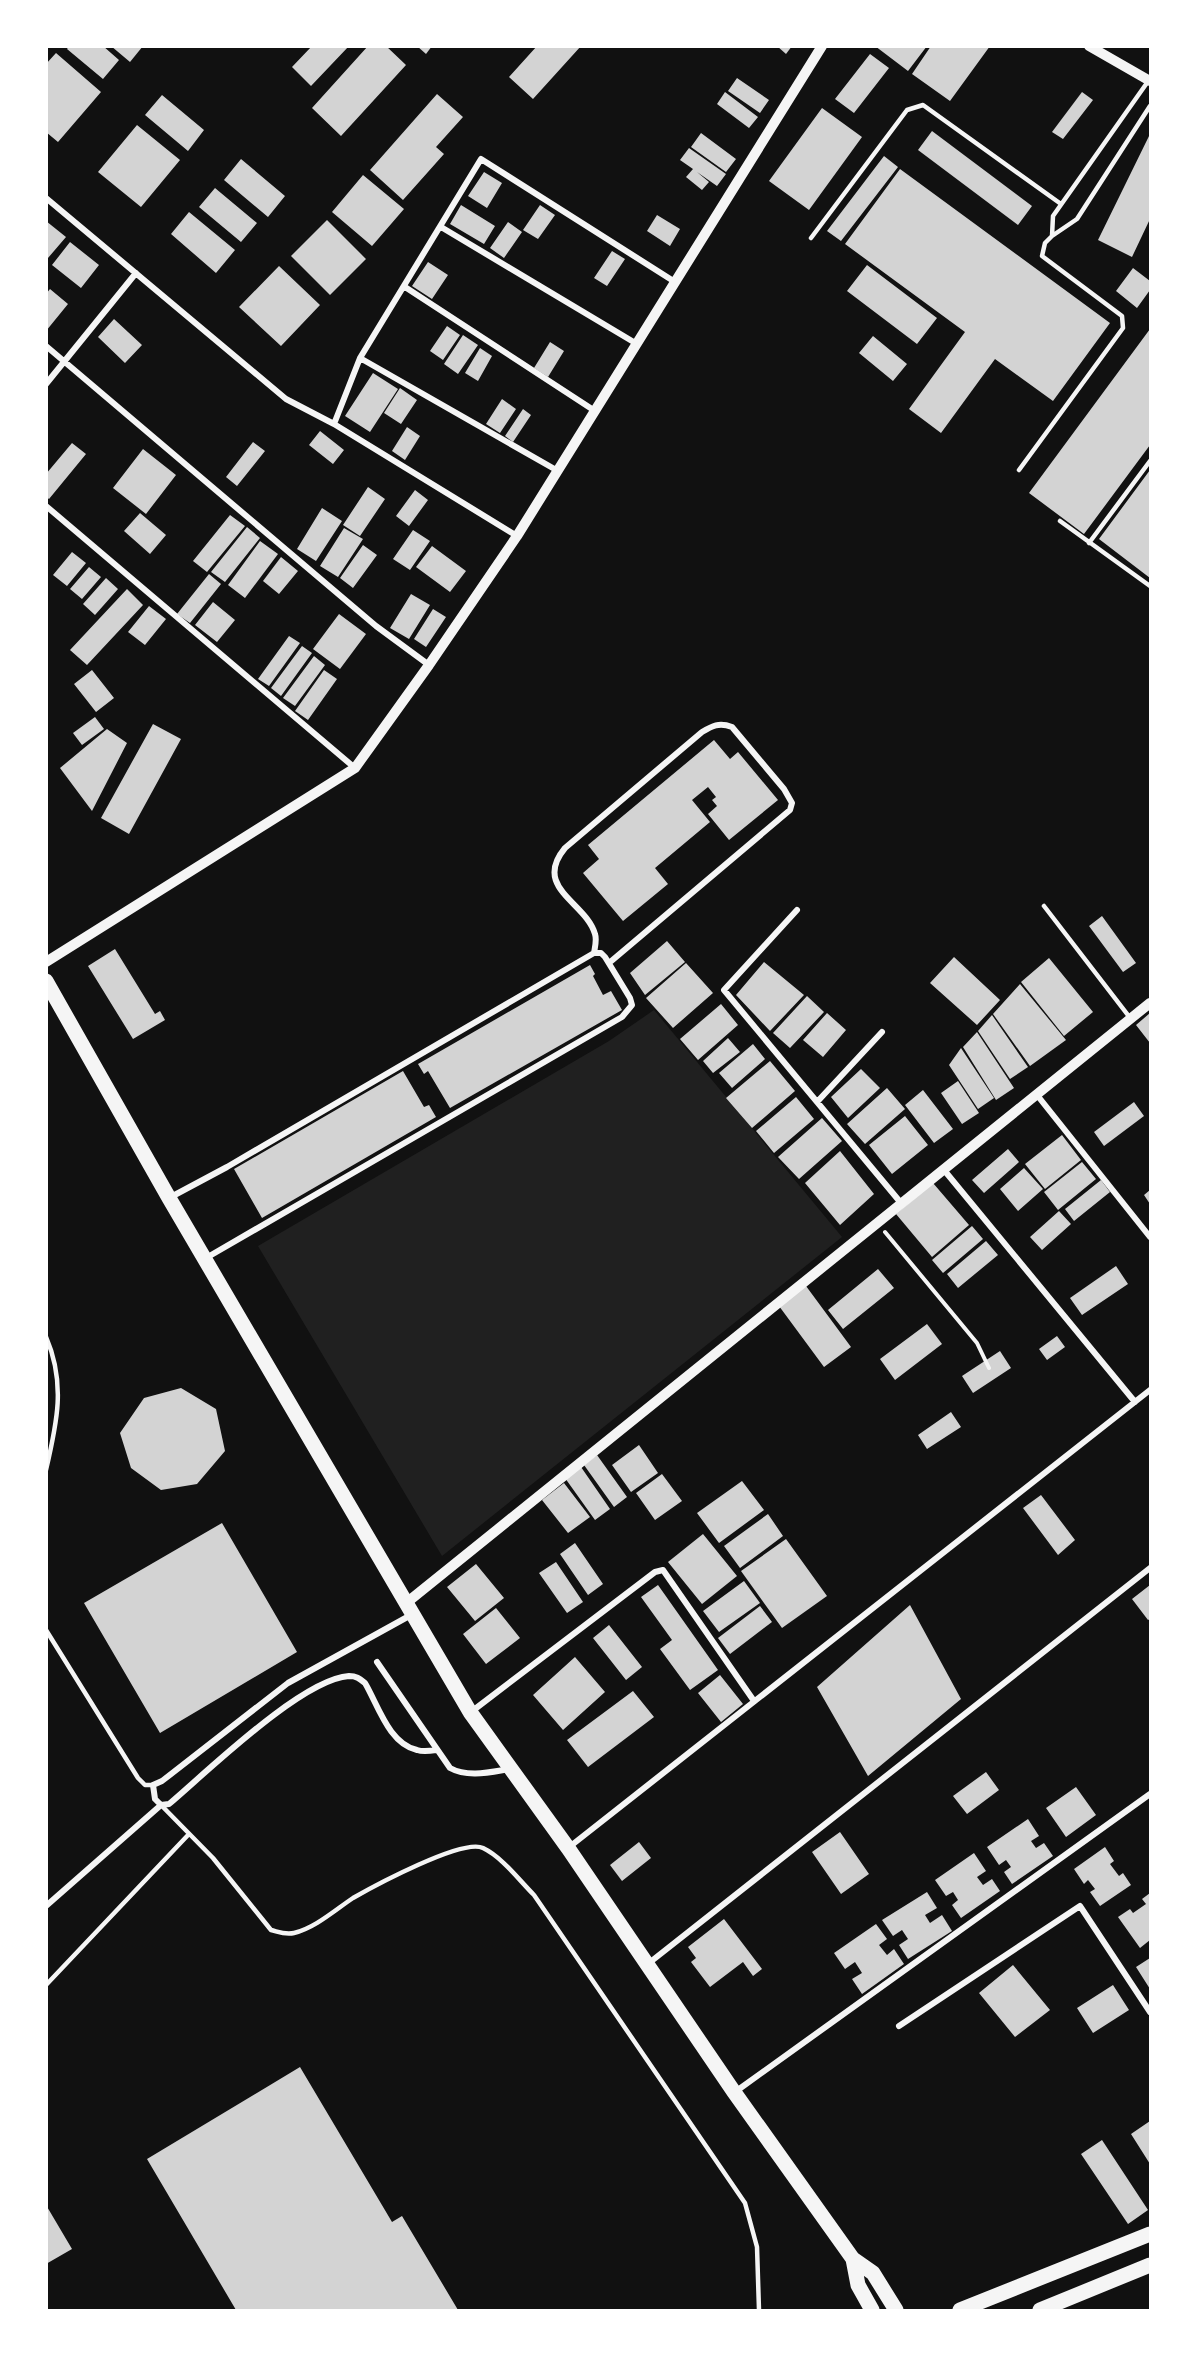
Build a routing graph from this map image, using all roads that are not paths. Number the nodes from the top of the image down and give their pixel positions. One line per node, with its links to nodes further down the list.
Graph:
1 (822, 46): 11 (street)
2 (1089, 46): 3 (street)
3 (1150, 80): 6 (lane)
4 (1150, 106): 8 (lane)
5 (46, 198): 10 (street)
6 (1061, 204): 8 (lane); 9 (lane)
7 (441, 227): 11 (street); 12 (street); 13 (street)
8 (1052, 236): 21 (lane)
9 (811, 238)
10 (136, 273): 16 (street); 19 (street)
11 (675, 282): 13 (street)
12 (405, 287): 15 (street); 18 (street)
13 (638, 344): 18 (street)
14 (46, 346): 16 (street)
15 (360, 358): 19 (street); 22 (street)
16 (65, 362): 17 (street); 28 (street)
17 (46, 384)
18 (596, 411): 22 (street)
19 (334, 424): 25 (street)
20 (1150, 461): 26 (lane)
21 (1019, 470)
22 (558, 471): 25 (street)
23 (46, 506): 29 (street)
24 (1060, 521): 26 (lane)
25 (518, 536): 28 (street)
26 (1089, 543): 27 (lane)
27 (1150, 586)
28 (429, 665): 29 (street)
29 (355, 768): 33 (street)
30 (1044, 906): 37 (lane)
31 (797, 910): 40 (street)
32 (594, 953): 34 (street); 34 (street); 42 (street)
33 (46, 962)
34 (609, 963): 45 (street)
35 (46, 981): 42 (main road)
36 (1150, 1003): 37 (street)
37 (1131, 1019): 39 (street)
38 (882, 1032): 40 (street)
39 (1037, 1095): 41 (street); 44 (street)
40 (817, 1102): 43 (street)
41 (944, 1170): 43 (street); 48 (street)
42 (169, 1198): 45 (main road)
43 (900, 1203): 51 (street)
44 (1150, 1237)
45 (206, 1258): 51 (main road)
46 (46, 1337): 49 (lane)
47 (1150, 1390): 48 (street)
48 (1135, 1402): 54 (street)
49 (46, 1470)
50 (1150, 1568): 64 (street)
51 (408, 1609): 55 (main road); 58 (street)
52 (46, 1630): 58 (lane)
53 (377, 1662): 56 (street)
54 (754, 1701): 55 (street); 62 (street)
55 (470, 1712): 57 (main road)
56 (436, 1750): 57 (street); 60 (street)
57 (510, 1769): 62 (main road)
58 (153, 1785): 60 (street)
59 (1150, 1794): 68 (street)
60 (161, 1805): 61 (lane); 63 (street)
61 (189, 1834): 65 (lane); 72 (lane)
62 (568, 1848): 64 (main road)
63 (46, 1906)
64 (647, 1965): 68 (main road)
65 (46, 1985)
66 (1150, 2012): 67 (street)
67 (899, 2026)
68 (734, 2092): 70 (main road)
69 (1150, 2234): 75 (main road)
70 (853, 2259): 73 (main road); 74 (main road)
71 (1150, 2265): 76 (main road)
72 (759, 2310)
73 (872, 2310)
74 (896, 2310)
75 (960, 2310)
76 (1040, 2310)

